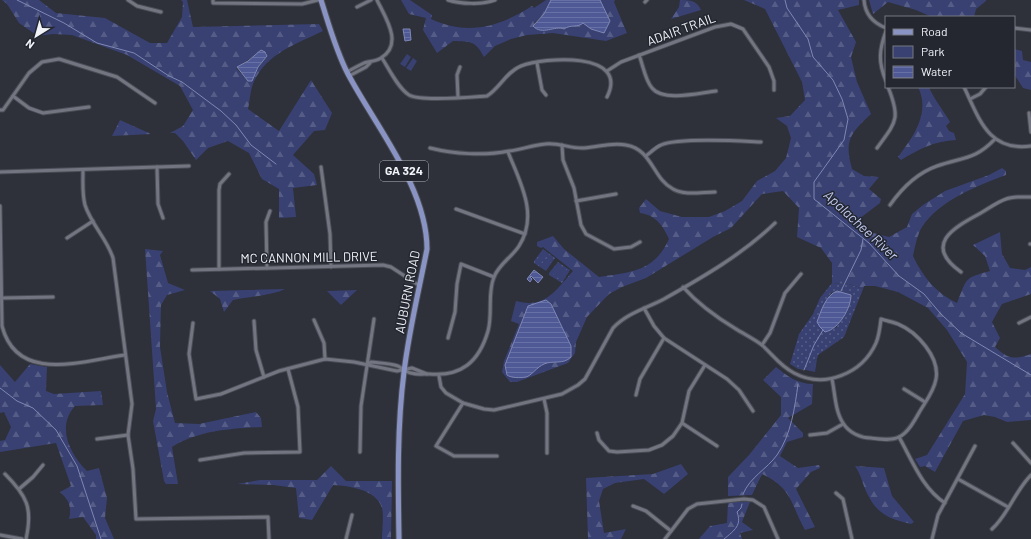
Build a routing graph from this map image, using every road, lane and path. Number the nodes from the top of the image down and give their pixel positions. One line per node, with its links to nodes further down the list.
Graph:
1 (128, 0): 12 (street)
2 (213, 0): 10 (street)
3 (318, 0): 10 (street)
4 (321, 0): 22 (main road, AUBURN ROAD / GA 324)
5 (371, 0): 11 (street)
6 (377, 0): 18 (street)
7 (448, 0): 8 (street)
8 (495, 0)
9 (864, 0): 14 (street)
10 (282, 2)
11 (357, 8)
12 (161, 12)
13 (1015, 28): 15 (street)
14 (885, 29)
15 (1031, 30)
16 (885, 33): 23 (street)
17 (639, 55): 21 (street, ADAIR TRAIL); 27 (street, ADAIR TRAIL); 28 (street)
18 (382, 58): 22 (street); 31 (street)
19 (537, 63): 21 (street); 29 (street); 31 (street)
20 (460, 67): 31 (street)
21 (607, 71): 32 (street)
22 (348, 74): 74 (main road, AUBURN ROAD / GA 324)
23 (885, 78)
24 (888, 88): 44 (street)
25 (964, 88): 33 (street)
26 (985, 88): 33 (street)
27 (774, 90)
28 (716, 91)
29 (546, 95)
30 (13, 96): 34 (street); 35 (street); 36 (street)
31 (458, 97)
32 (607, 97)
33 (970, 99): 39 (street)
34 (155, 103)
35 (89, 107)
36 (0, 110)
37 (1029, 113): 38 (street)
38 (1031, 132)
39 (995, 139): 42 (street); 58 (street)
40 (761, 142): 46 (street)
41 (562, 145): 45 (street); 46 (street); 56 (street)
42 (1031, 146)
43 (430, 148): 45 (street)
44 (877, 148)
45 (508, 152): 64 (street)
46 (646, 156): 53 (street)
47 (189, 166): 48 (street)
48 (157, 167): 50 (street); 61 (street)
49 (321, 167): 67 (street)
50 (82, 170): 51 (street); 62 (street)
51 (0, 172)
52 (229, 174): 68 (street)
53 (715, 192)
54 (616, 194): 56 (street)
55 (1031, 197): 71 (street)
56 (576, 201): 66 (street)
57 (0, 206): 77 (street)
58 (890, 206)
59 (456, 209): 64 (street)
60 (270, 211): 69 (street)
61 (163, 218)
62 (93, 221): 65 (street); 88 (street)
63 (776, 223): 75 (street)
64 (525, 234): 73 (street)
65 (67, 238)
66 (640, 242)
67 (330, 267): 69 (street, MC CANNON MILL DRIVE); 74 (street, MC CANNON MILL DRIVE)
68 (219, 268): 69 (street, MC CANNON MILL DRIVE); 70 (street, MC CANNON MILL DRIVE)
69 (267, 268)
70 (192, 270)
71 (962, 272)
72 (802, 274): 87 (street)
73 (494, 277): 85 (street); 95 (street)
74 (420, 286): 93 (main road, AUBURN ROAD / GA 324)
75 (683, 288): 78 (street); 87 (street)
76 (53, 297): 77 (street)
77 (3, 298): 88 (street)
78 (644, 308): 86 (street); 100 (street)
79 (1031, 317): 84 (street)
80 (374, 319): 90 (street)
81 (314, 320): 89 (street)
82 (254, 321): 96 (street)
83 (193, 323): 96 (street)
84 (1019, 323)
85 (448, 338)
86 (664, 338): 91 (street); 99 (street)
87 (762, 345): 97 (street)
88 (125, 355): 107 (street)
89 (325, 359): 90 (street); 92 (street)
90 (367, 364): 93 (street); 114 (street)
91 (705, 365): 103 (street); 104 (street)
92 (288, 369): 96 (street); 117 (street)
93 (404, 370): 94 (street); 94 (street); 136 (main road, AUBURN ROAD / GA 324)
94 (427, 374): 95 (street)
95 (439, 376): 102 (street)
96 (264, 377)
97 (832, 379): 101 (street); 105 (street)
98 (904, 389): 101 (street)
99 (636, 395)
100 (544, 399): 102 (street); 115 (street)
101 (925, 402): 109 (street)
102 (463, 403): 116 (street)
103 (753, 411)
104 (682, 423): 106 (street); 112 (street)
105 (843, 424): 108 (street); 109 (street)
106 (597, 433)
107 (128, 435): 110 (street); 134 (street)
108 (810, 435)
109 (899, 437): 125 (street)
110 (97, 438)
111 (1013, 443): 118 (street)
112 (717, 446)
113 (975, 446): 122 (street)
114 (360, 452)
115 (546, 453)
116 (497, 456)
117 (200, 460)
118 (1031, 463)
119 (43, 465): 123 (street)
120 (5, 474): 123 (street)
121 (1031, 475): 127 (street)
122 (958, 479): 125 (street); 127 (street)
123 (19, 489): 133 (street)
124 (836, 493): 139 (street)
125 (945, 503): 140 (street)
126 (633, 506): 130 (street)
127 (1008, 507): 129 (street)
128 (352, 515): 135 (street)
129 (992, 529)
130 (671, 531): 137 (street); 138 (street)
131 (0, 535): 132 (street)
132 (22, 539)
133 (26, 539)
134 (269, 539)
135 (346, 539)
136 (399, 539)
137 (665, 539)
138 (778, 539)
139 (852, 539)
140 (932, 539)

